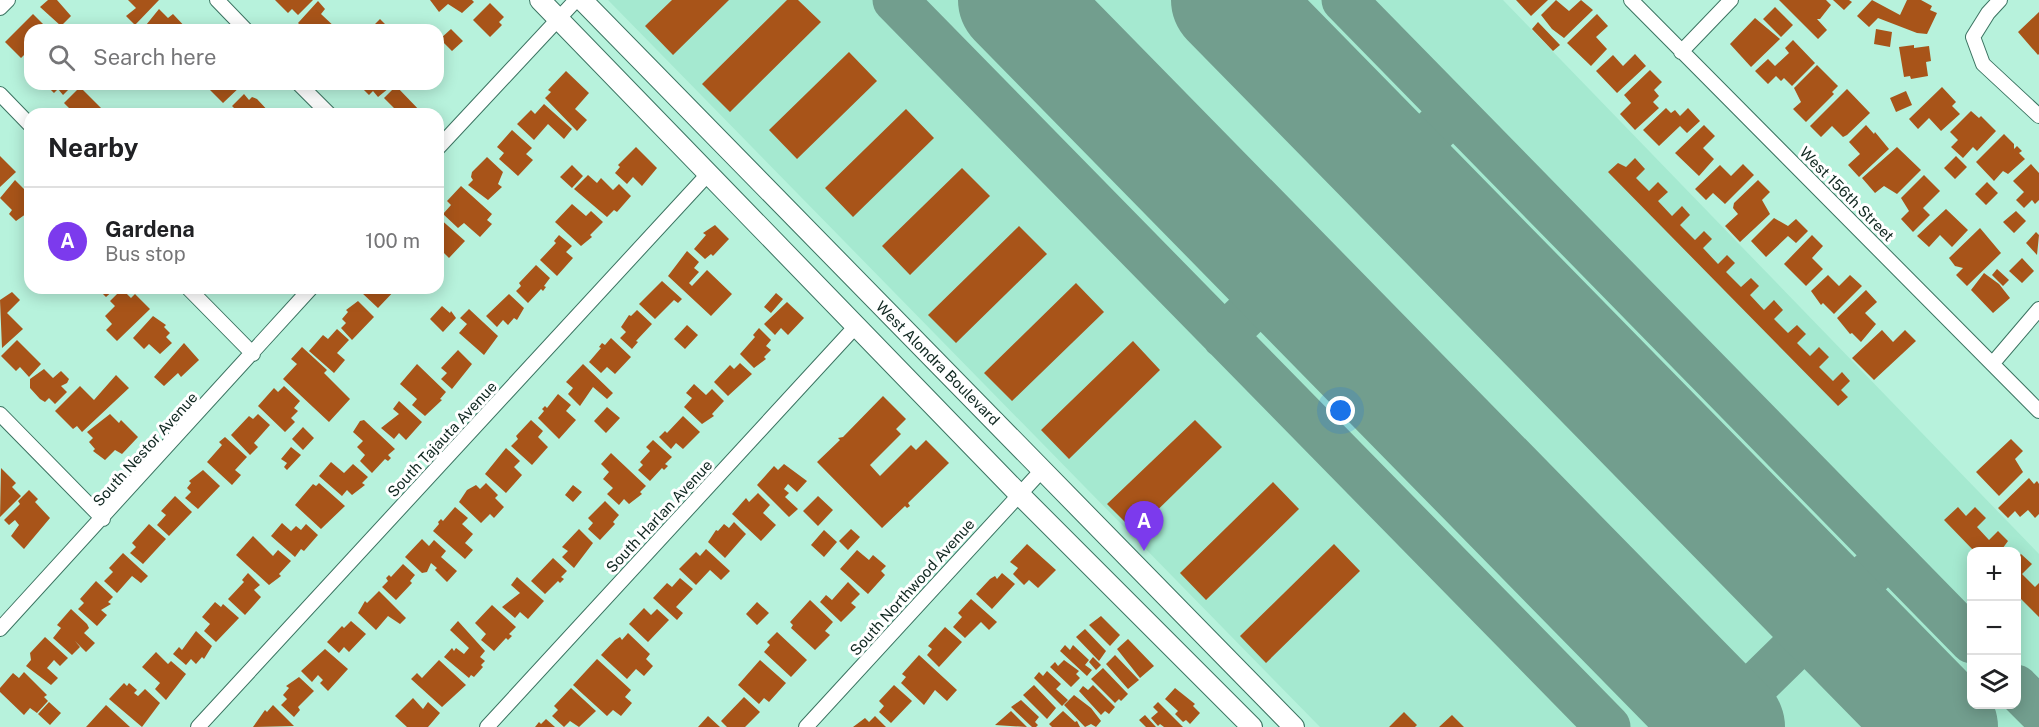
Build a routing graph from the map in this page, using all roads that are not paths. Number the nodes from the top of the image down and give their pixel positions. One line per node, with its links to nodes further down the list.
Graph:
1 (8, 0): 9 (street)
2 (217, 0): 11 (street)
3 (540, 0): 10 (main road)
4 (576, 0): 10 (street)
5 (582, 0): 28 (main road, West Alondra Boulevard)
6 (1632, 0): 12 (street, West 156th Street)
7 (1731, 0): 12 (street)
8 (2000, 0): 16 (street)
9 (0, 8)
10 (559, 19): 18 (street); 19 (main road)
11 (240, 24)
12 (1681, 52): 25 (street, West 156th Street)
13 (305, 90): 15 (street)
14 (0, 94): 17 (street)
15 (323, 108)
16 (2039, 116)
17 (24, 119)
18 (444, 142)
19 (709, 173): 23 (main road); 32 (street, South Tajauta Avenue)
20 (194, 294): 24 (street)
21 (306, 294): 24 (street, South Nestor Avenue)
22 (2039, 309): 25 (street)
23 (856, 326): 29 (main road); 33 (street, South Harlan Avenue)
24 (253, 354): 30 (street, South Nestor Avenue)
25 (1993, 363): 26 (street, West 156th Street)
26 (2039, 411)
27 (0, 414): 30 (street)
28 (1043, 469): 29 (street, South Northwood Avenue); 36 (main road, West Alondra Boulevard)
29 (1018, 493): 34 (street, South Northwood Avenue); 35 (main road)
30 (103, 519): 31 (street, South Nestor Avenue)
31 (0, 629)
32 (198, 727)
33 (487, 727)
34 (806, 727)
35 (1252, 727)
36 (1294, 727)

